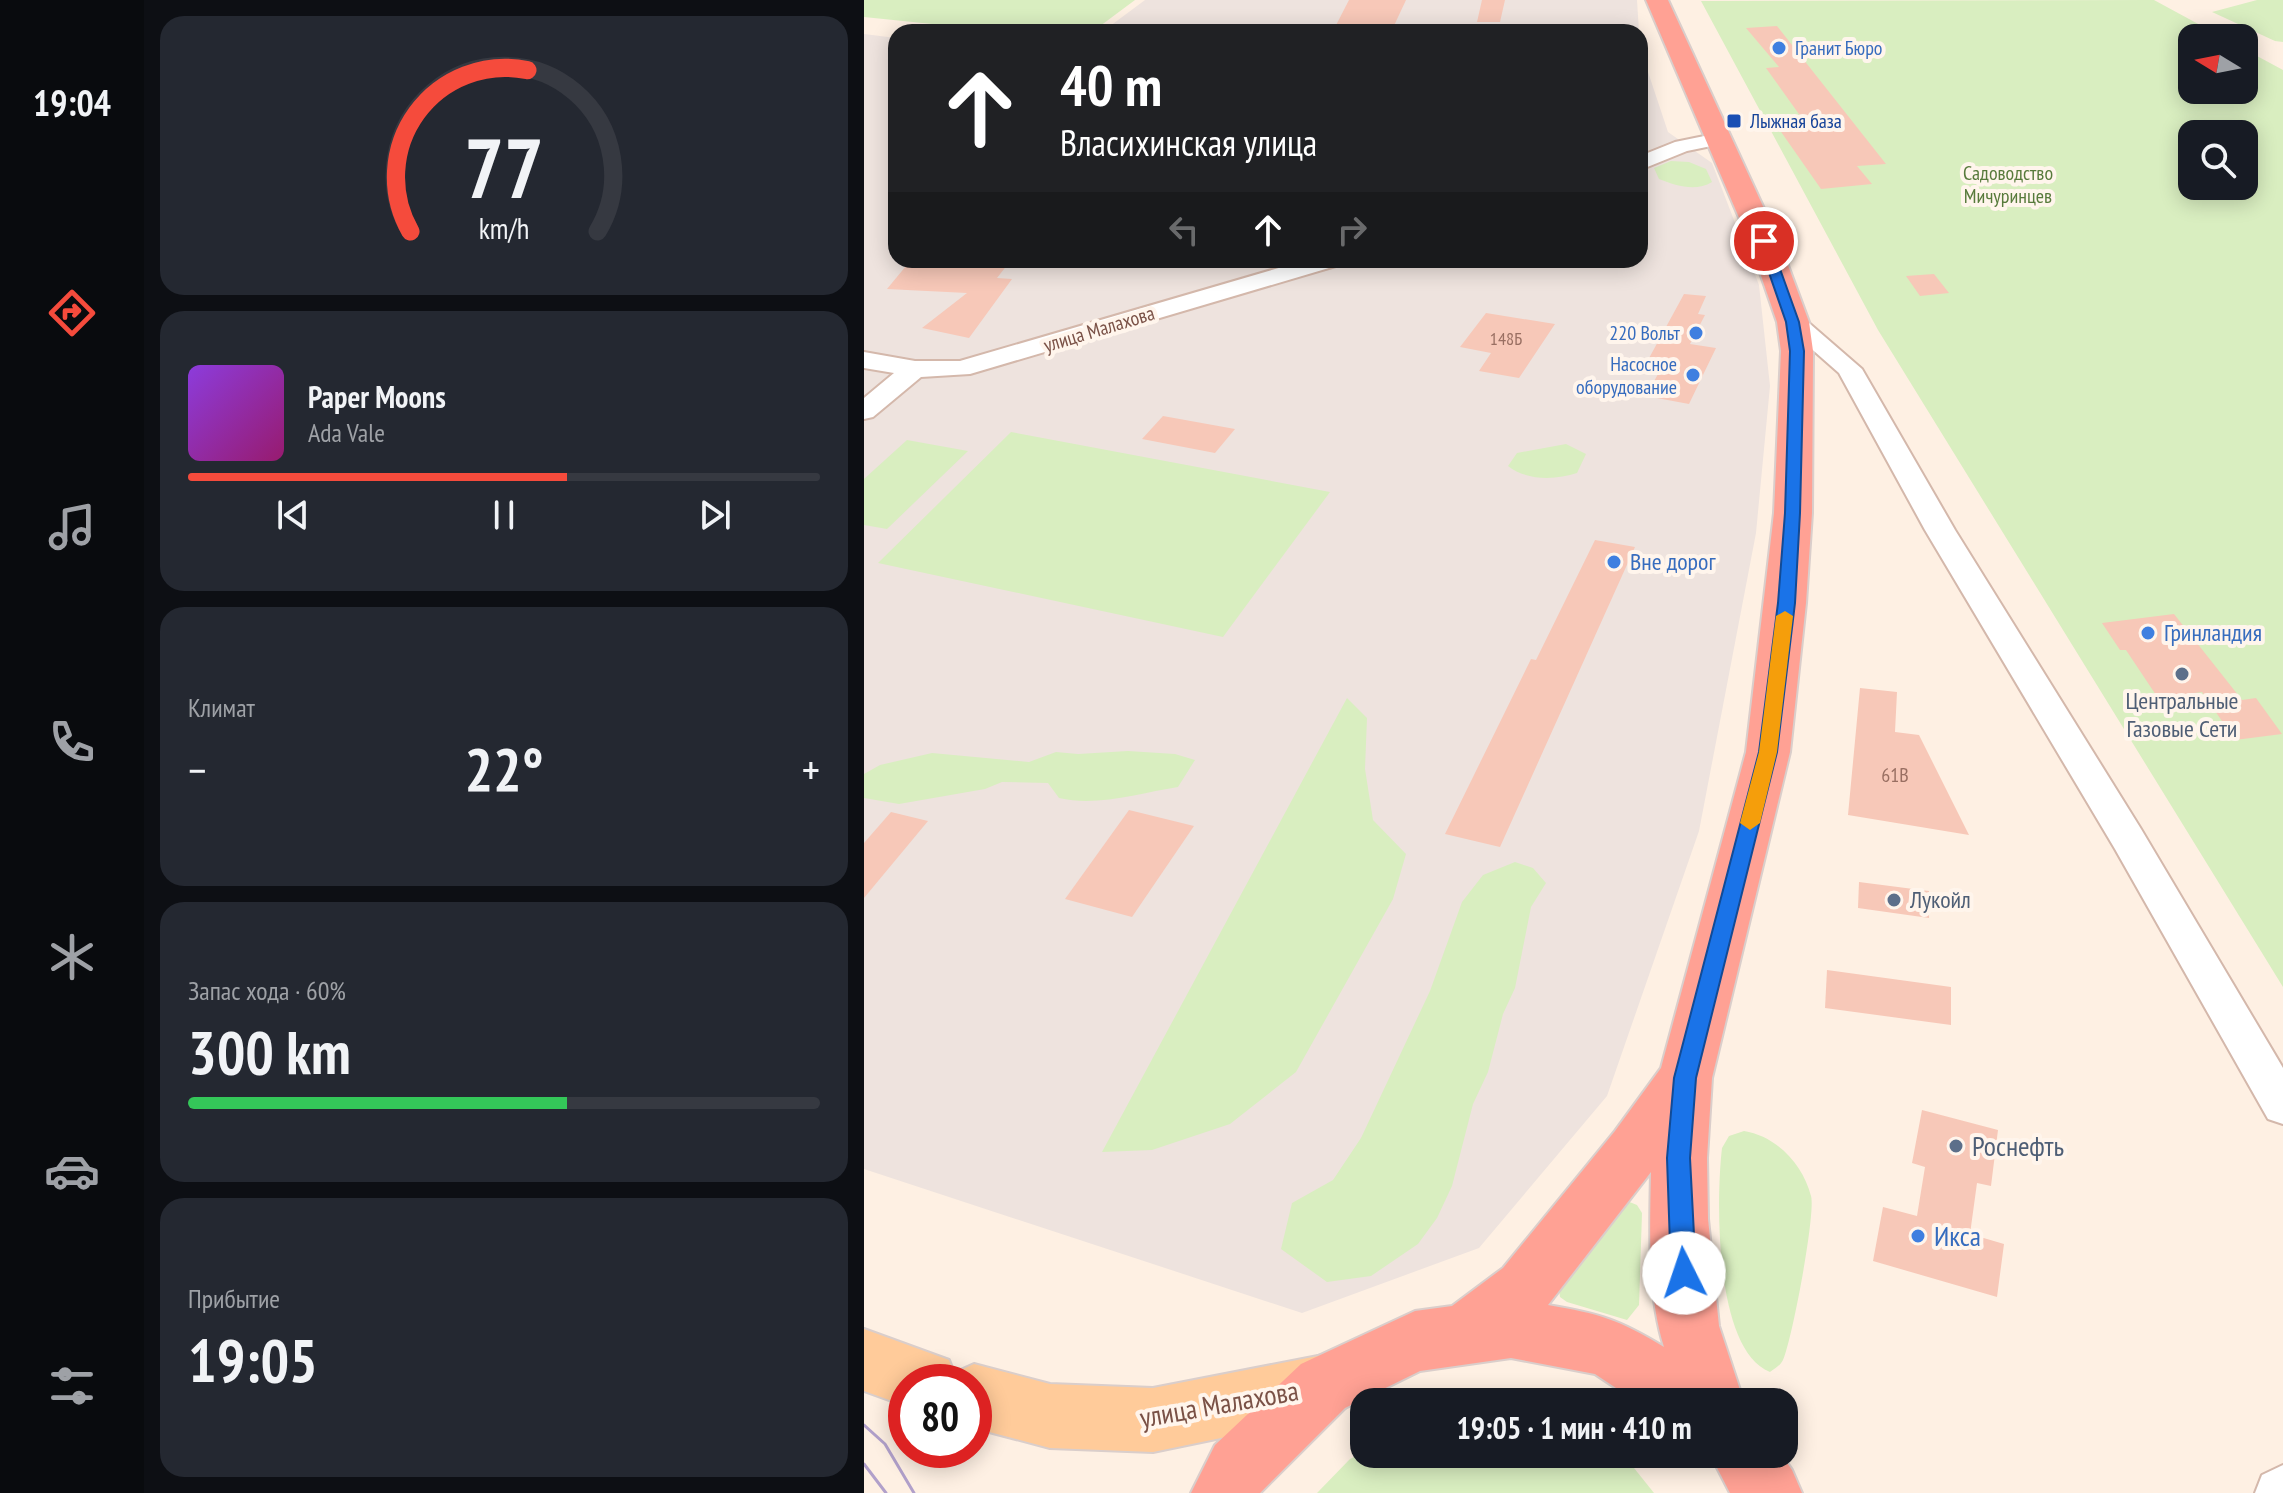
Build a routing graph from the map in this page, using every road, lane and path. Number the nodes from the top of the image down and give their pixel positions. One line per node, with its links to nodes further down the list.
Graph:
1 (1657, 0): 2 (highway)
2 (1719, 139): 3 (street); 5 (highway)
3 (1648, 161)
4 (1304, 268): 7 (street, улица Малахова)
5 (1793, 322): 9 (highway); 10 (street)
6 (864, 360): 7 (street, улица Малахова)
7 (915, 369): 8 (street)
8 (864, 411)
9 (1685, 1078): 11 (highway); 16 (highway)
10 (2283, 1106)
11 (1464, 1334): 14 (highway); 15 (highway)
12 (864, 1360): 13 (main road)
13 (888, 1368)
14 (1323, 1386): 17 (main road, улица Малахова); 19 (highway)
15 (1672, 1388)
16 (1708, 1388)
17 (992, 1401)
18 (1752, 1468): 20 (highway)
19 (1224, 1493)
20 (1769, 1493)

